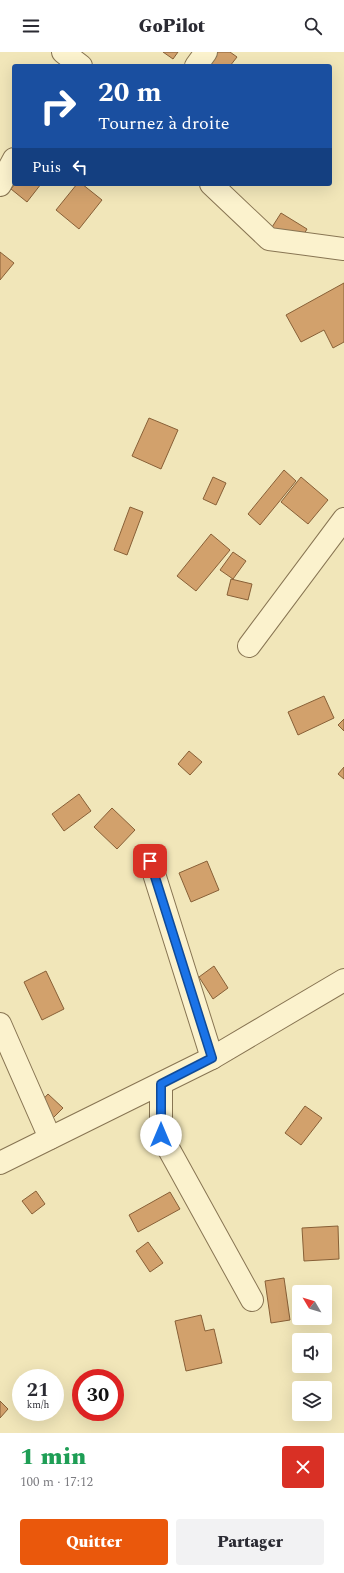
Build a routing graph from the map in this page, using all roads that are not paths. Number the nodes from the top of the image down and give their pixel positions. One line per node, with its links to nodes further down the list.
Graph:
1 (206, 52): 2 (street)
2 (197, 64)
3 (12, 163): 4 (street)
4 (0, 185)
5 (214, 186): 6 (street)
6 (344, 249)
7 (344, 519): 8 (street)
8 (249, 646)
9 (150, 861): 12 (street)
10 (344, 980): 12 (street)
11 (0, 1024): 14 (street)
12 (212, 1058): 13 (street)
13 (161, 1084): 14 (street); 16 (street)
14 (50, 1138): 15 (street)
15 (0, 1163)
16 (252, 1300)

